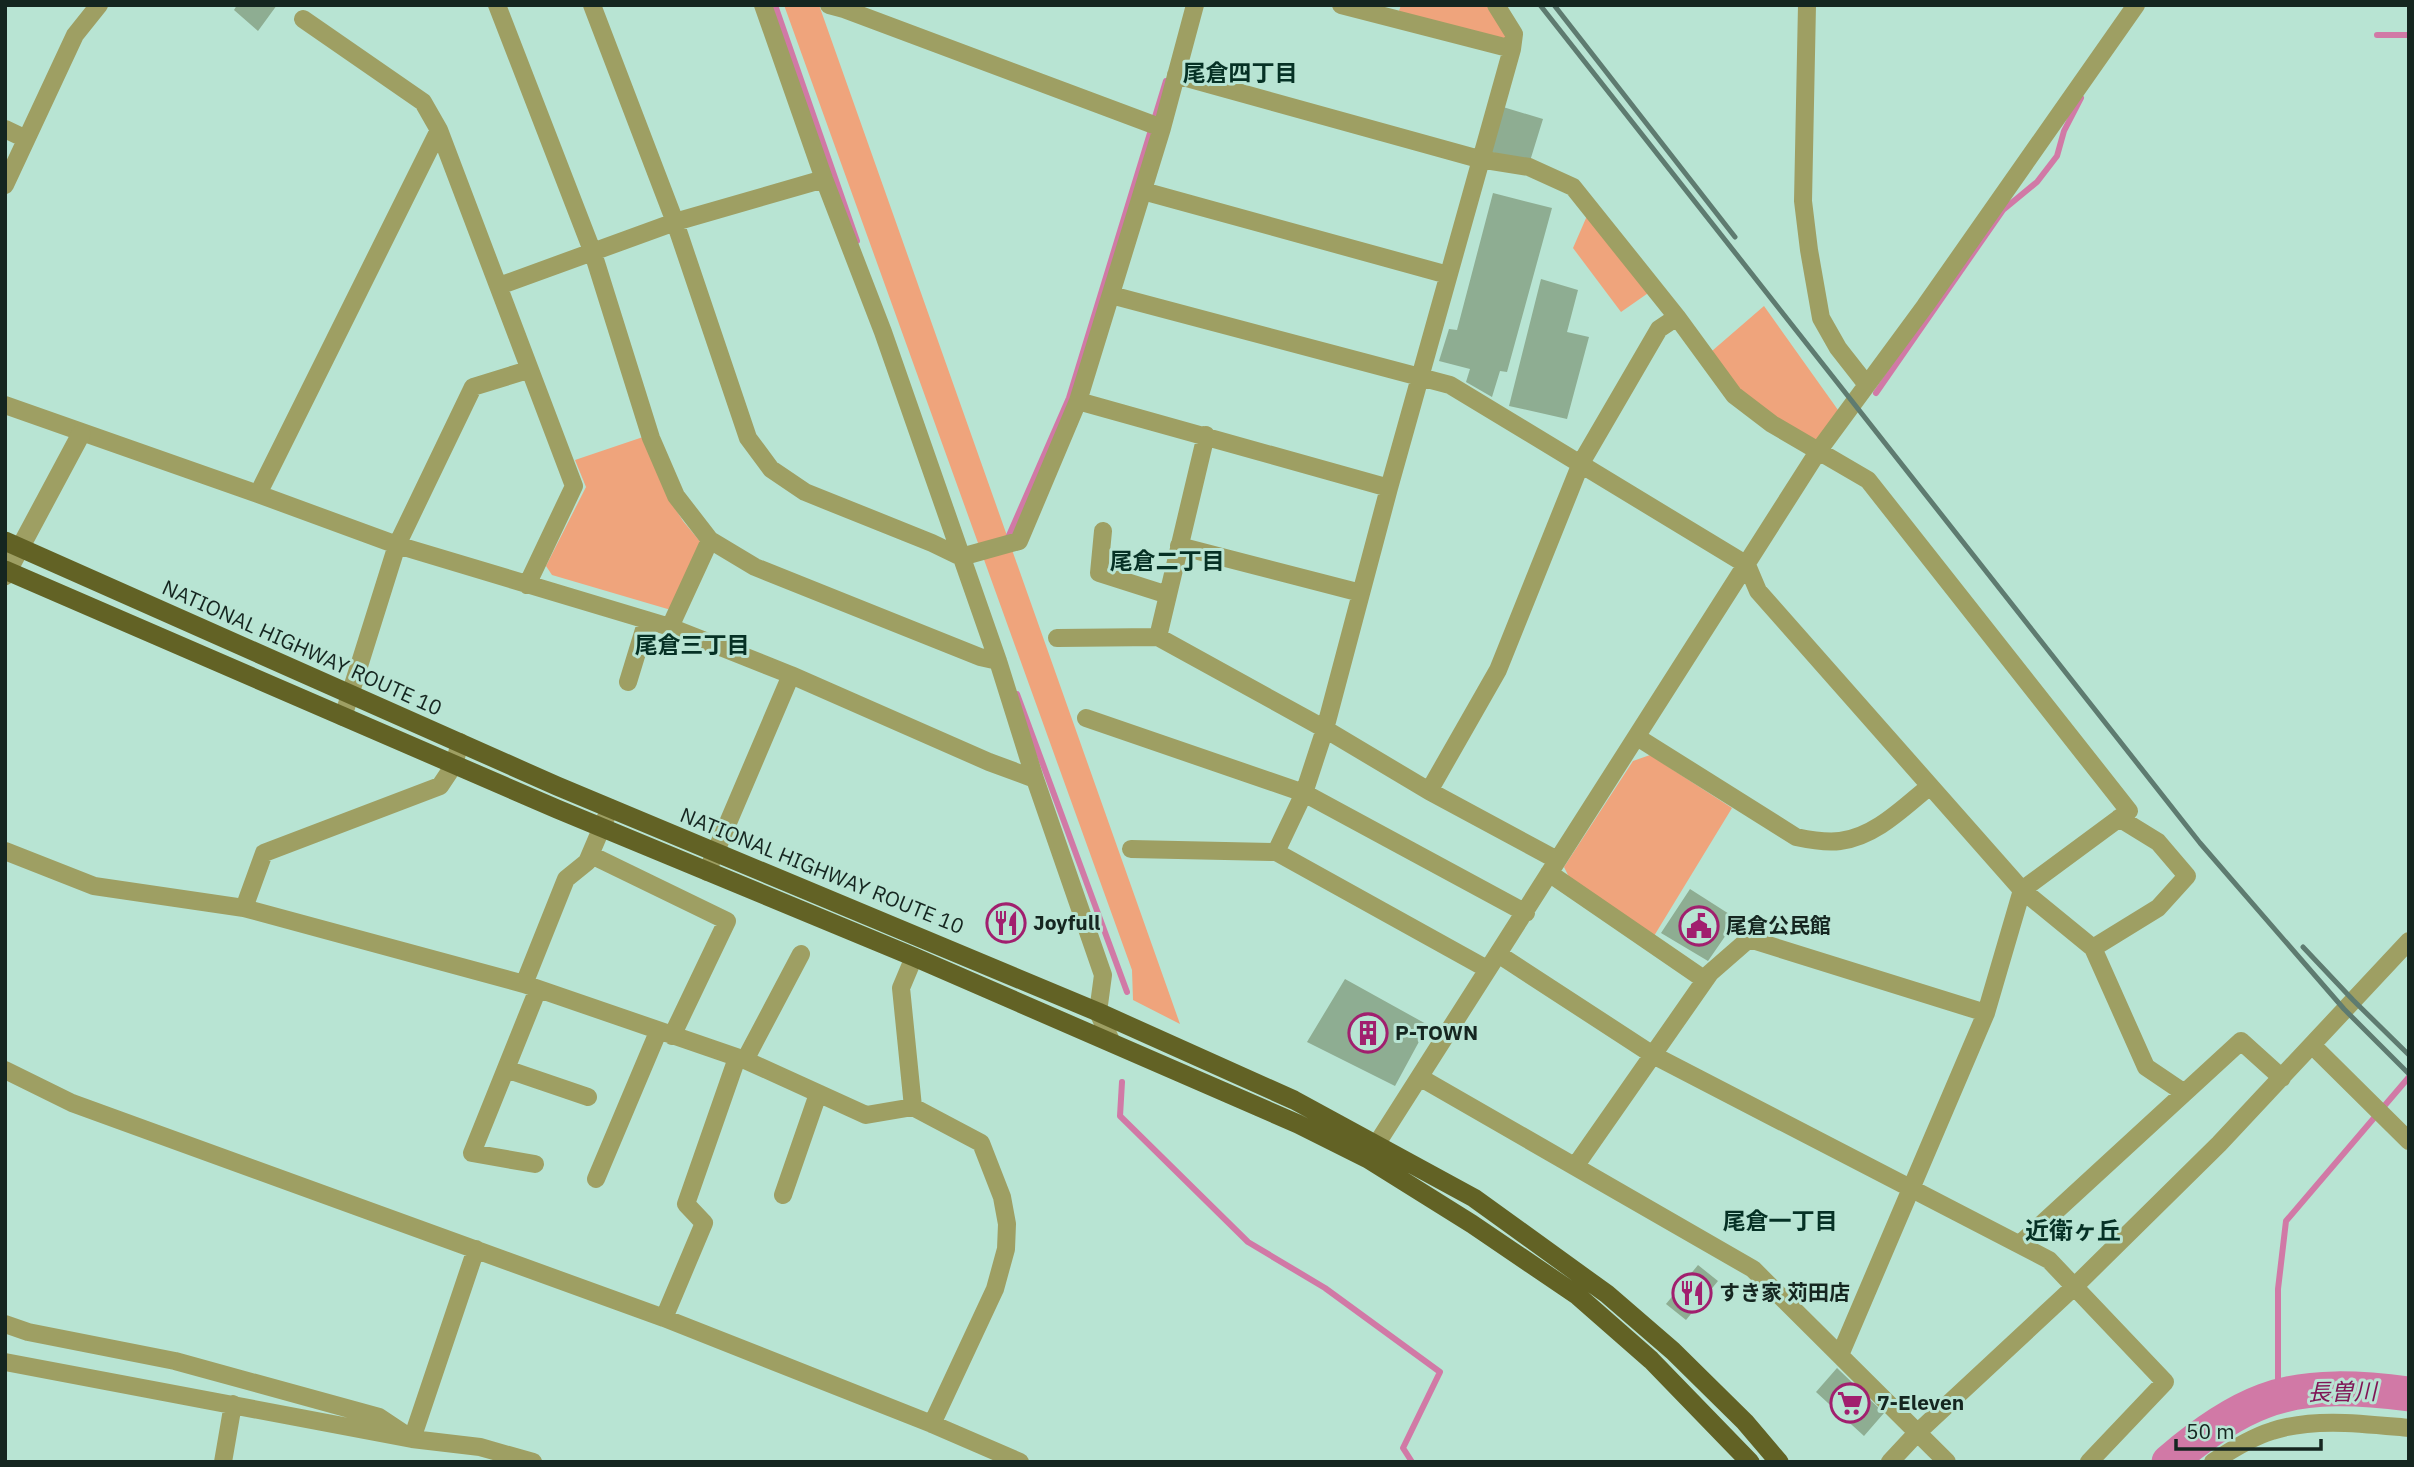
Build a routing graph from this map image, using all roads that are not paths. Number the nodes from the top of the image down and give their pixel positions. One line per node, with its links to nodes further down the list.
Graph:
1 (99, 5): 17 (street)
2 (497, 5): 23 (street)
3 (592, 5): 22 (street)
4 (763, 5): 19 (street)
5 (829, 5): 14 (street)
6 (1195, 5): 13 (street)
7 (1341, 5): 12 (street)
8 (1496, 5): 12 (street)
9 (1807, 5): 30 (street)
10 (2136, 5): 30 (street)
11 (303, 19): 16 (street)
12 (1511, 49): 18 (street)
13 (1176, 75): 14 (street); 18 (street)
14 (1162, 128): 21 (street)
15 (5, 129): 17 (street)
16 (439, 130): 25 (street); 38 (street)
17 (26, 139): 20 (street)
18 (1479, 159): 24 (street); 27 (street)
19 (824, 179): 22 (street); 44 (street)
20 (5, 186)
21 (1143, 191): 24 (street); 26 (street)
22 (675, 222): 23 (street); 44 (street)
23 (593, 253): 25 (street); 40 (street)
24 (1448, 275): 29 (street)
25 (499, 286): 28 (street)
26 (1111, 295): 29 (street); 31 (street)
27 (1677, 317): 35 (street); 36 (street)
28 (528, 370): 42 (street); 47 (street)
29 (1421, 378): 36 (street); 37 (street)
30 (1867, 385): 35 (street)
31 (1078, 401): 34 (street); 44 (street)
32 (5, 405): 33 (street)
33 (81, 434): 38 (street); 41 (street)
34 (1206, 435): 37 (street); 43 (street)
35 (1819, 450): 45 (street); 69 (street)
36 (1581, 463): 45 (street); 66 (street)
37 (1389, 488): 48 (street)
38 (258, 494): 42 (street)
39 (1103, 531): 49 (street)
40 (710, 540): 51 (street); 54 (street)
41 (13, 544): 46 (street); 57 (highway, NATIONAL HIGHWAY ROUTE 10)
42 (397, 545): 47 (street); 57 (street)
43 (1179, 546): 48 (street); 49 (street)
44 (961, 557): 54 (street)
45 (1747, 565): 61 (street); 65 (street)
46 (6, 573): 58 (highway, NATIONAL HIGHWAY ROUTE 10)
47 (527, 584): 50 (street)
48 (1361, 593): 60 (street)
49 (1168, 595): 52 (street)
50 (647, 620): 51 (street); 56 (street)
51 (670, 627): 55 (street)
52 (1158, 637): 53 (street); 60 (street)
53 (1057, 638)
54 (998, 661): 64 (street)
55 (791, 675): 64 (street); 73 (street)
56 (628, 682)
57 (351, 695): 58 (street); 62 (highway, NATIONAL HIGHWAY ROUTE 10)
58 (343, 717): 63 (highway, NATIONAL HIGHWAY ROUTE 10)
59 (1086, 718): 67 (street)
60 (1325, 729): 66 (street); 67 (street)
61 (1637, 737): 65 (street); 76 (street)
62 (460, 743): 63 (street); 68 (highway, NATIONAL HIGHWAY ROUTE 10)
63 (454, 765): 70 (highway, NATIONAL HIGHWAY ROUTE 10); 79 (street)
64 (1035, 779): 88 (street)
65 (1930, 786): 78 (street)
66 (1429, 791): 76 (street)
67 (1304, 793): 74 (street); 80 (street)
68 (610, 808): 70 (street); 73 (highway, NATIONAL HIGHWAY ROUTE 10)
69 (2119, 818): 78 (street); 82 (street)
70 (603, 828): 75 (street); 77 (highway, NATIONAL HIGHWAY ROUTE 10)
71 (1131, 849): 74 (street)
72 (5, 850): 79 (street)
73 (714, 852): 77 (street); 88 (highway, NATIONAL HIGHWAY ROUTE 10)
74 (1276, 852): 85 (street)
75 (591, 855): 87 (street); 90 (street)
76 (1553, 866): 80 (street); 86 (street)
77 (707, 872): 84 (highway, NATIONAL HIGHWAY ROUTE 10)
78 (2022, 890): 82 (street); 89 (street)
79 (244, 908): 87 (street)
80 (1526, 913): 85 (street)
81 (2409, 941): 92 (street)
82 (2093, 948): 99 (street)
83 (801, 954): 94 (street)
84 (914, 957): 91 (highway, NATIONAL HIGHWAY ROUTE 10); 102 (street)
85 (1493, 961): 93 (street); 97 (street)
86 (1705, 980): 89 (street); 93 (street)
87 (531, 986): 90 (street); 95 (street)
88 (1098, 1012): 91 (street); 104 (highway, NATIONAL HIGHWAY ROUTE 10)
89 (1986, 1013): 108 (street)
90 (665, 1034): 94 (street); 107 (street)
91 (1112, 1043): 104 (highway, NATIONAL HIGHWAY ROUTE 10)
92 (2312, 1045): 98 (street); 103 (street)
93 (1653, 1055): 106 (street); 108 (street)
94 (741, 1059): 100 (street); 113 (street)
95 (506, 1069): 101 (street); 105 (street)
96 (5, 1070): 111 (street)
97 (1421, 1078): 104 (street); 106 (street)
98 (2282, 1078): 99 (street); 112 (street)
99 (2183, 1092): 110 (street)
100 (818, 1094): 102 (street); 109 (street)
101 (588, 1097)
102 (914, 1107): 118 (street)
103 (2409, 1141)
104 (1373, 1152): 126 (highway, NATIONAL HIGHWAY ROUTE 10); 127 (highway, NATIONAL HIGHWAY ROUTE 10)
105 (535, 1164)
106 (1576, 1165): 115 (street)
107 (596, 1179)
108 (1911, 1189): 110 (street); 115 (street)
109 (783, 1195)
110 (2020, 1244): 112 (street)
111 (476, 1249): 113 (street); 121 (street)
112 (2074, 1287): 120 (street); 130 (street)
113 (664, 1318): 118 (street)
114 (5, 1324): 121 (street)
115 (1840, 1355): 120 (street)
116 (5, 1362): 117 (street)
117 (233, 1404): 121 (street); 123 (street)
118 (932, 1424): 125 (street)
119 (2409, 1428): 122 (street)
120 (1917, 1433): 128 (street); 129 (street)
121 (412, 1439): 124 (street)
122 (2223, 1459)
123 (223, 1462)
124 (533, 1462)
125 (1020, 1462)
126 (1750, 1462)
127 (1779, 1462)
128 (1890, 1462)
129 (1947, 1462)
130 (2089, 1462)

